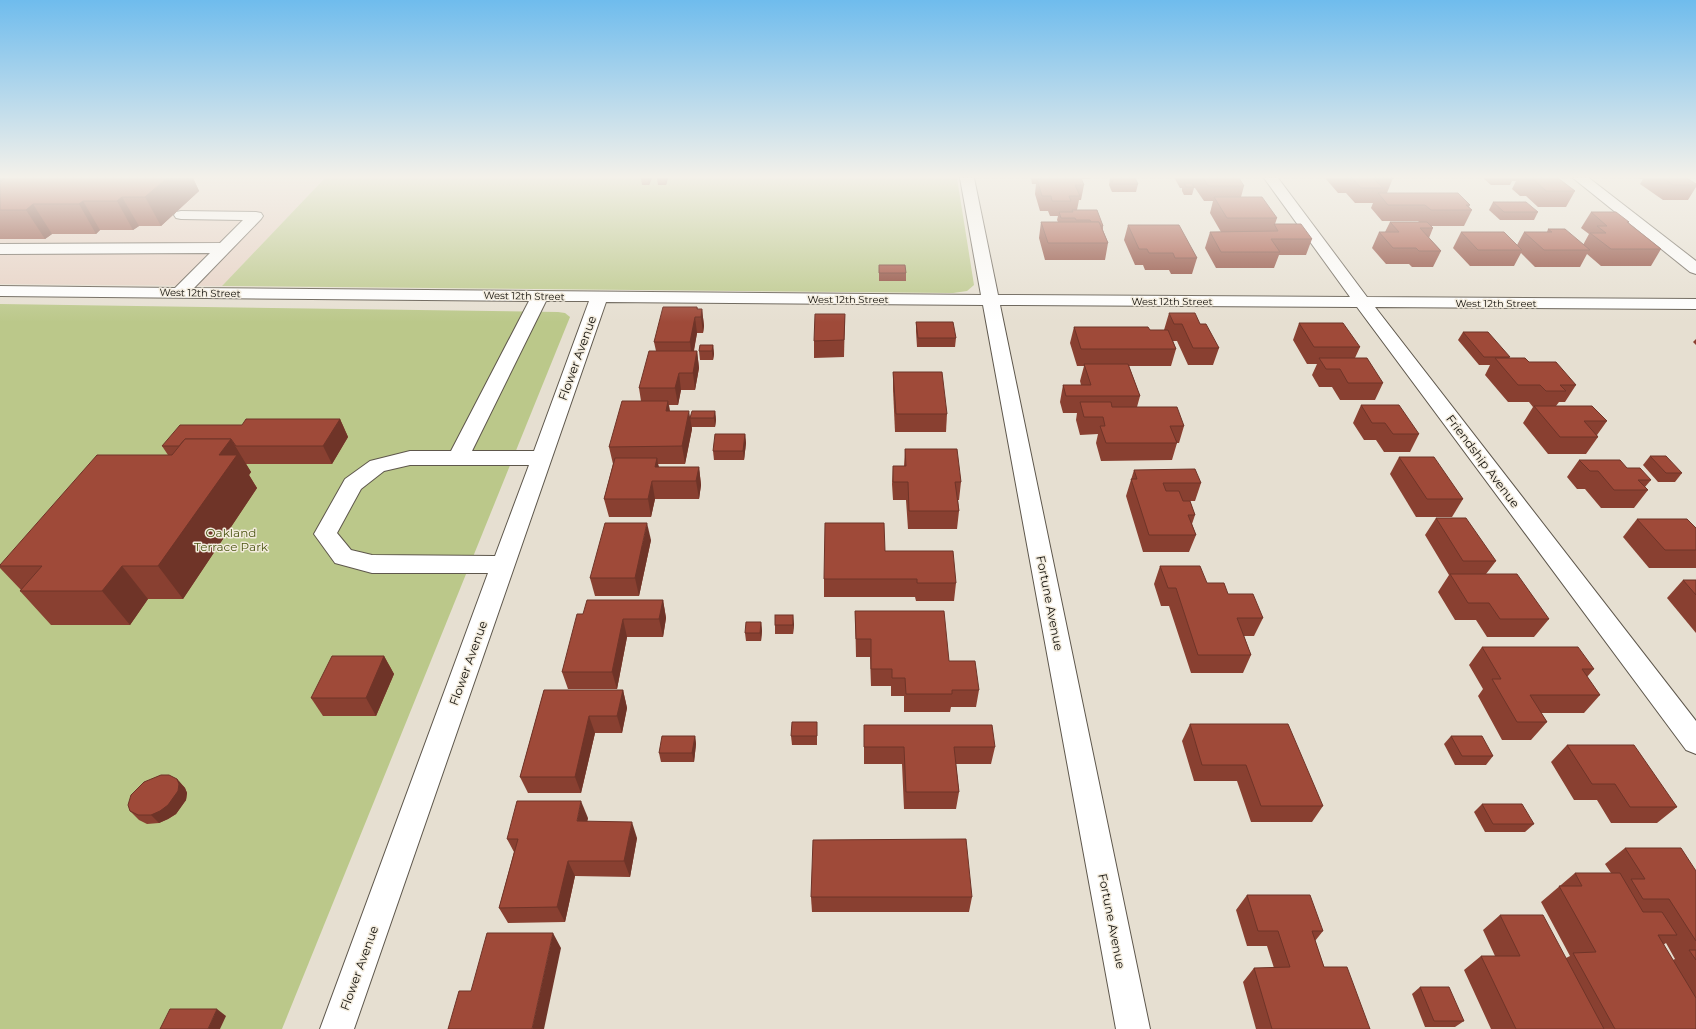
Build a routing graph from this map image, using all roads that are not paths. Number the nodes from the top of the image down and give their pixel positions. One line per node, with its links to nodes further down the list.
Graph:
1 (246, 226): 5 (street)
2 (976, 226): 12 (street, Fortune Avenue)
3 (1306, 226): 13 (street, Friendship Avenue)
4 (1641, 226): 7 (street)
5 (224, 248): 6 (street); 9 (street)
6 (0, 249)
7 (1696, 270)
8 (0, 291): 9 (street, West 12th Street)
9 (179, 293): 10 (street, West 12th Street)
10 (540, 296): 11 (street, West 12th Street); 15 (street)
11 (599, 297): 12 (street, West 12th Street); 16 (street, Flower Avenue)
12 (991, 300): 13 (street, West 12th Street); 20 (street, Fortune Avenue)
13 (1362, 302): 14 (street, West 12th Street); 18 (street, Friendship Avenue)
14 (1696, 304)
15 (458, 458): 16 (street); 17 (street)
16 (542, 458): 17 (street, Flower Avenue)
17 (503, 565): 19 (street, Flower Avenue)
18 (1696, 742)
19 (337, 1029)
20 (1134, 1029)

